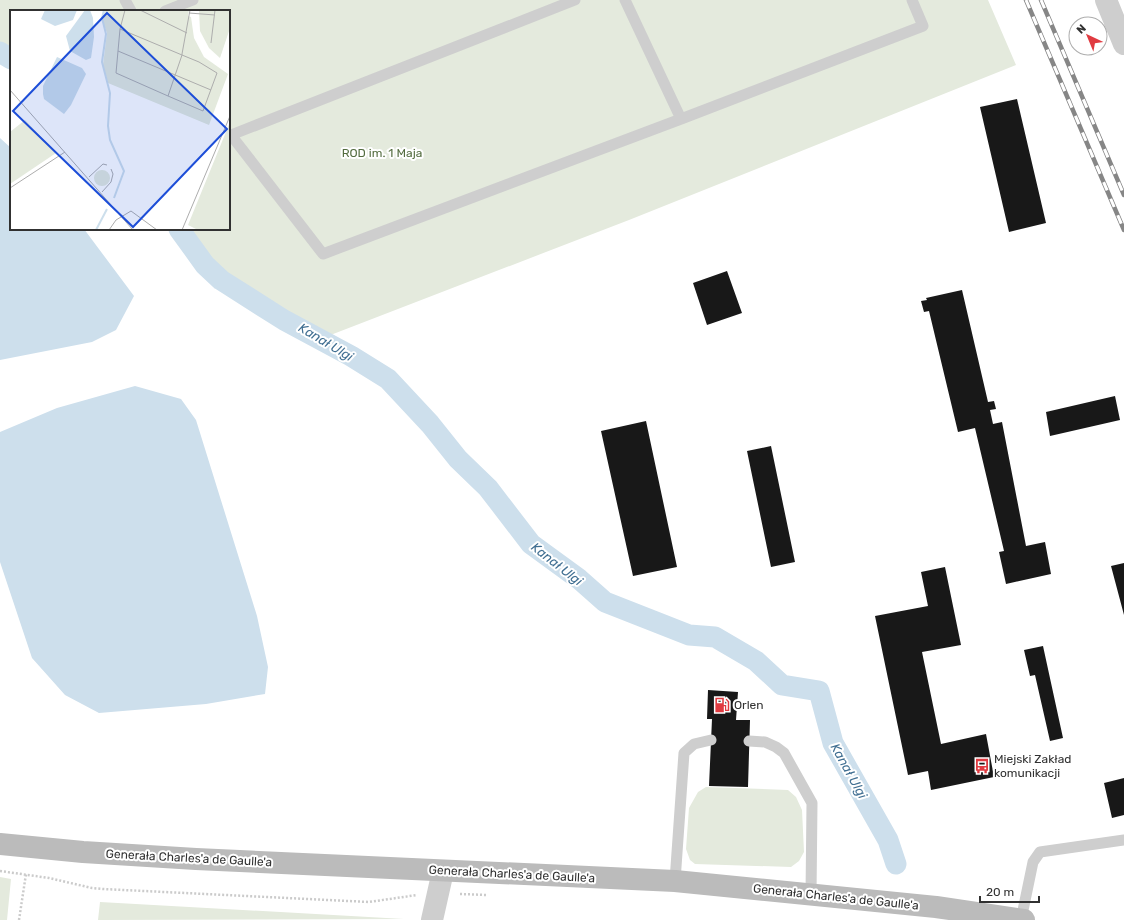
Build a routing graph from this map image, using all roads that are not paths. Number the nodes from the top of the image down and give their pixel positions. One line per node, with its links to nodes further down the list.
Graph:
1 (125, 0): 7 (lane)
2 (193, 0): 8 (lane)
3 (575, 0): 11 (lane)
4 (625, 0): 10 (lane)
5 (912, 0): 10 (lane)
6 (1106, 0): 9 (street)
7 (130, 10)
8 (168, 10)
9 (1124, 44)
10 (681, 119): 11 (lane)
11 (230, 134)
12 (711, 740): 17 (lane)
13 (749, 741): 18 (lane)
14 (1124, 840): 20 (lane)
15 (0, 844): 16 (main road, Generała Charles'a de Gaulle'a)
16 (442, 871): 17 (main road, Generała Charles'a de Gaulle'a); 19 (street)
17 (675, 881): 18 (main road, Generała Charles'a de Gaulle'a)
18 (811, 895): 20 (main road, Generała Charles'a de Gaulle'a)
19 (432, 920)
20 (1022, 920)

